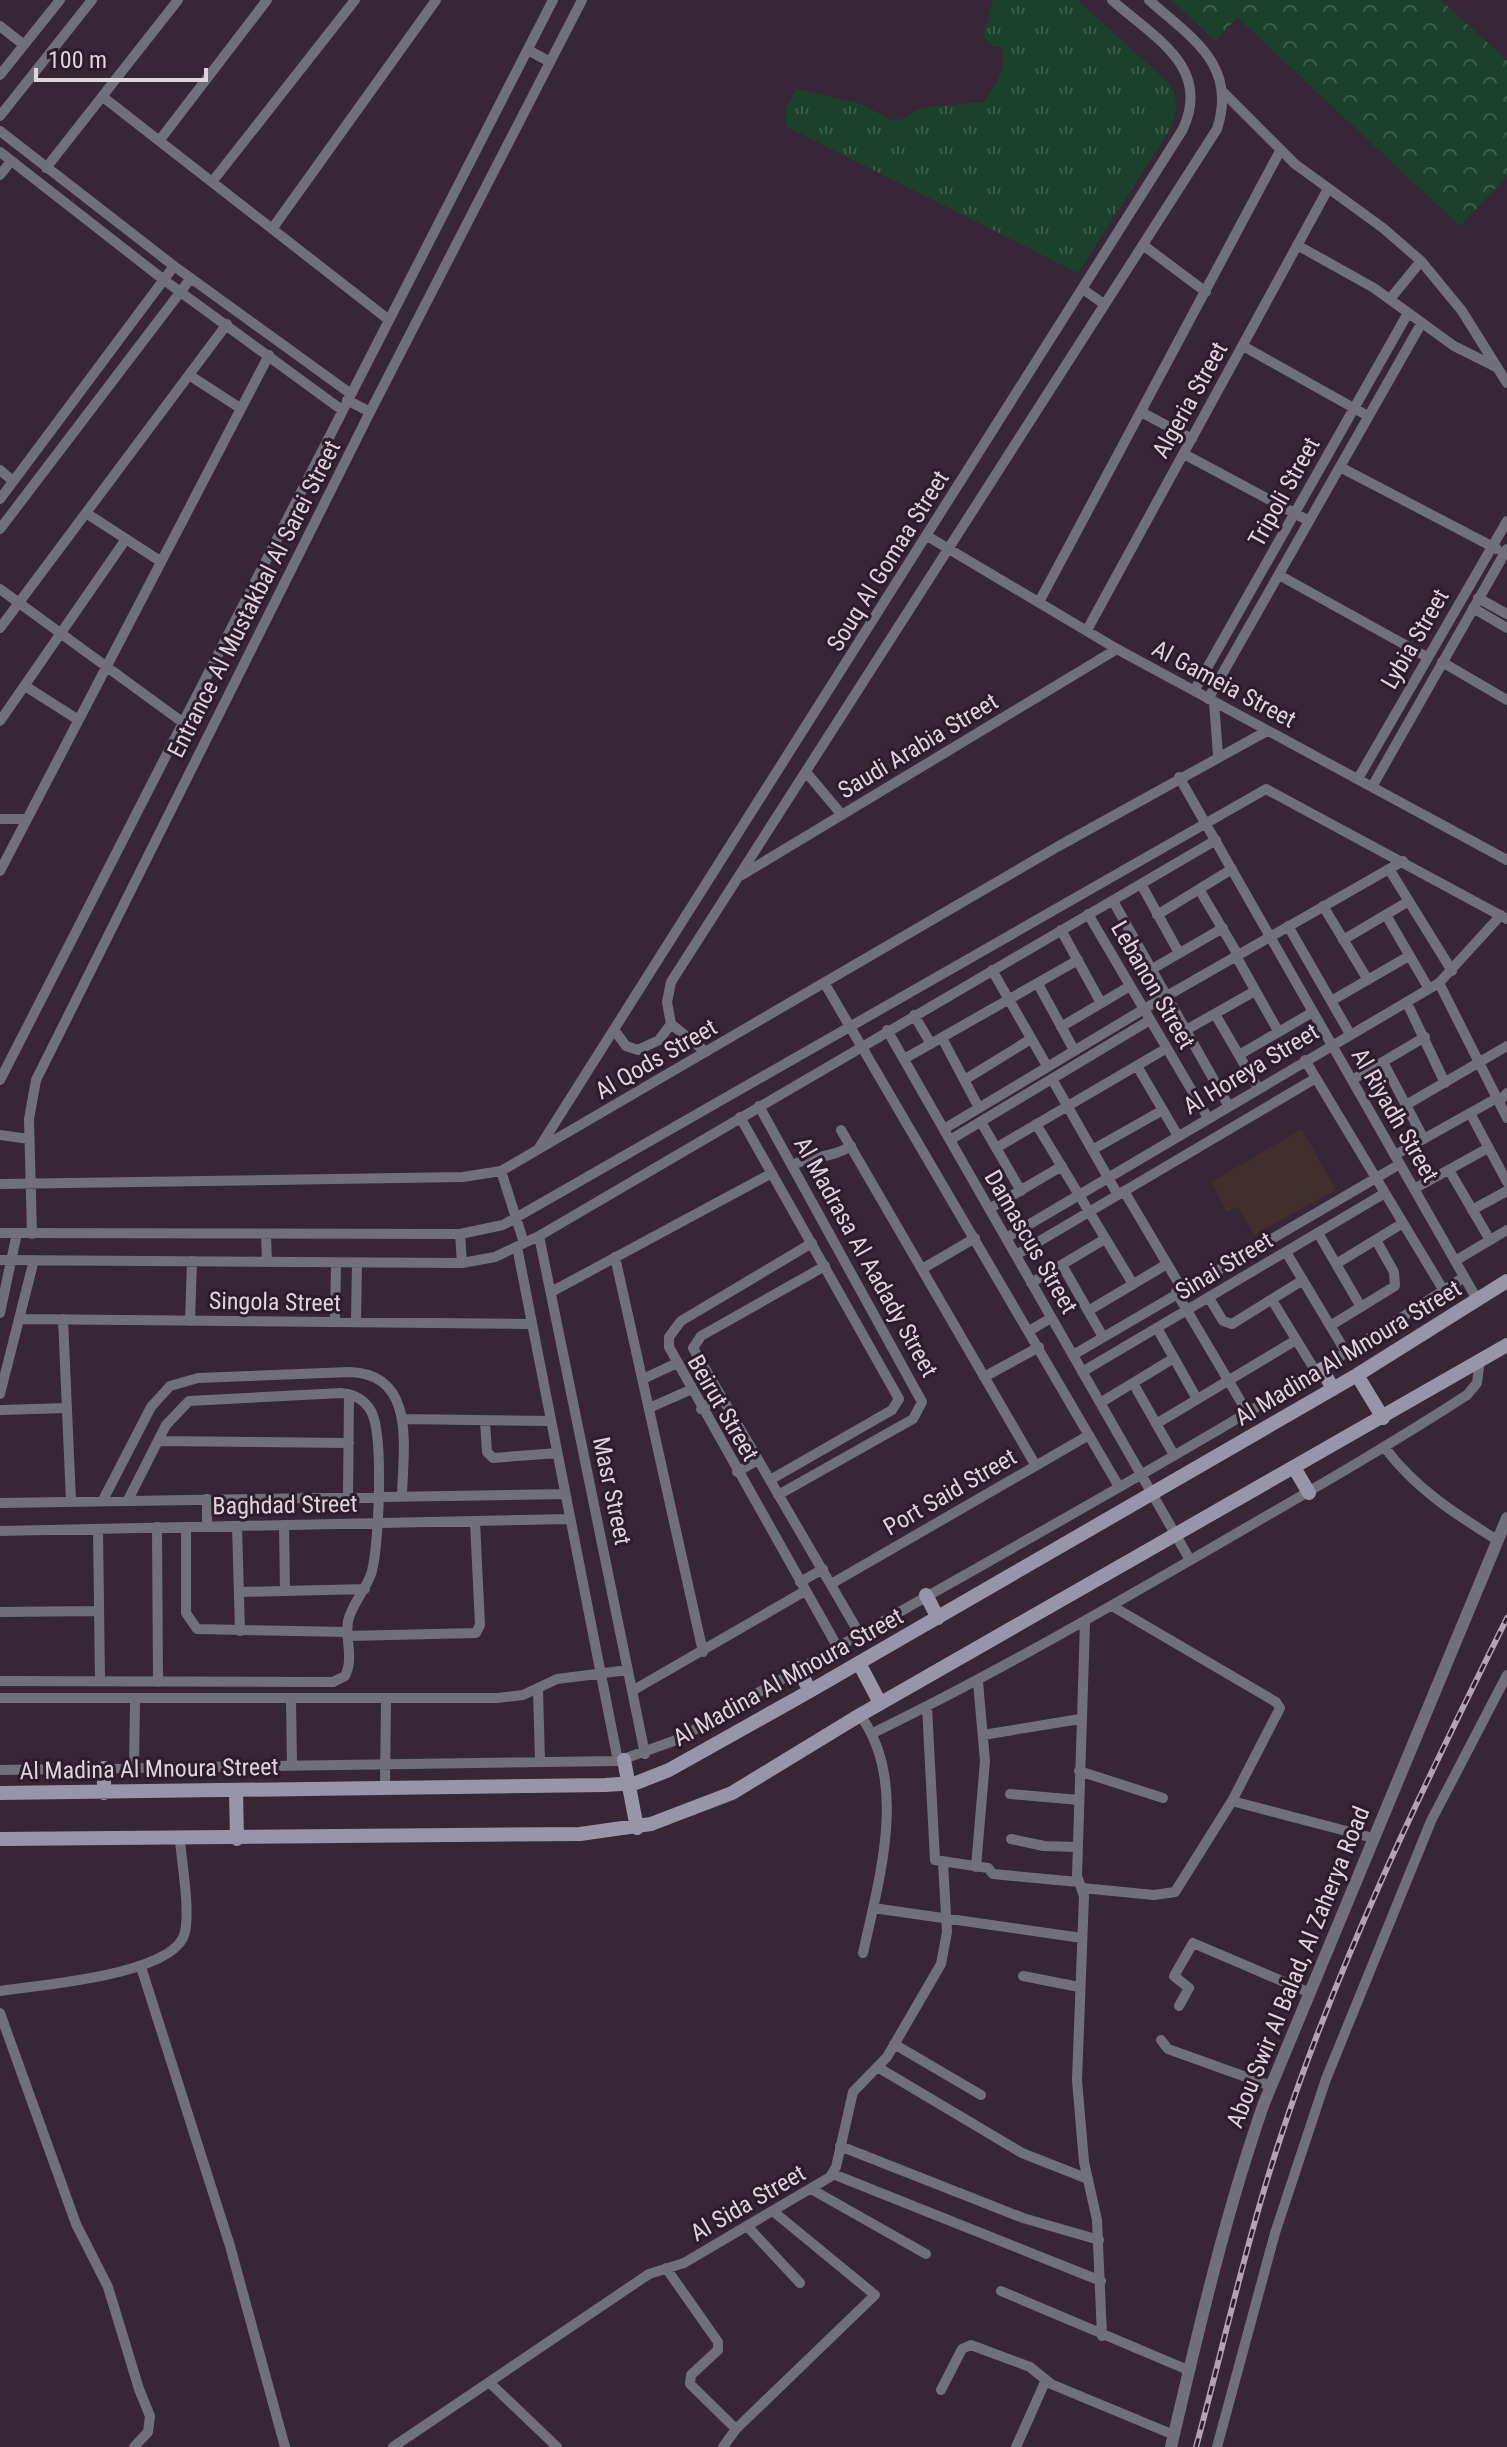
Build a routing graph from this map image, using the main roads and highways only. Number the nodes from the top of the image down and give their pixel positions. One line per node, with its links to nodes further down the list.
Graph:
1 (1507, 1281): 4 (main road, Al Madina Al Mnoura Street)
2 (1507, 1345): 6 (main road)
3 (1319, 1370): 5 (main road)
4 (1357, 1375): 5 (main road, Al Madina Al Mnoura Street); 6 (main road)
5 (1333, 1389): 10 (main road, Al Madina Al Mnoura Street)
6 (1383, 1418): 7 (main road)
7 (1295, 1469): 8 (main road); 14 (main road)
8 (1309, 1493)
9 (926, 1595): 10 (main road)
10 (938, 1618): 11 (main road, Al Madina Al Mnoura Street)
11 (859, 1663): 13 (main road, Al Madina Al Mnoura Street); 14 (main road)
12 (798, 1668): 13 (main road)
13 (810, 1691): 17 (main road, Al Madina Al Mnoura Street)
14 (880, 1703): 21 (main road)
15 (621, 1760): 17 (main road)
16 (104, 1768): 20 (main road)
17 (629, 1784): 18 (main road, Al Madina Al Mnoura Street); 21 (main road)
18 (236, 1790): 20 (main road, Al Madina Al Mnoura Street); 23 (main road)
19 (0, 1793): 20 (main road, Al Madina Al Mnoura Street)
20 (104, 1793)
21 (637, 1828): 23 (main road)
22 (0, 1839): 23 (main road)
23 (237, 1839)

